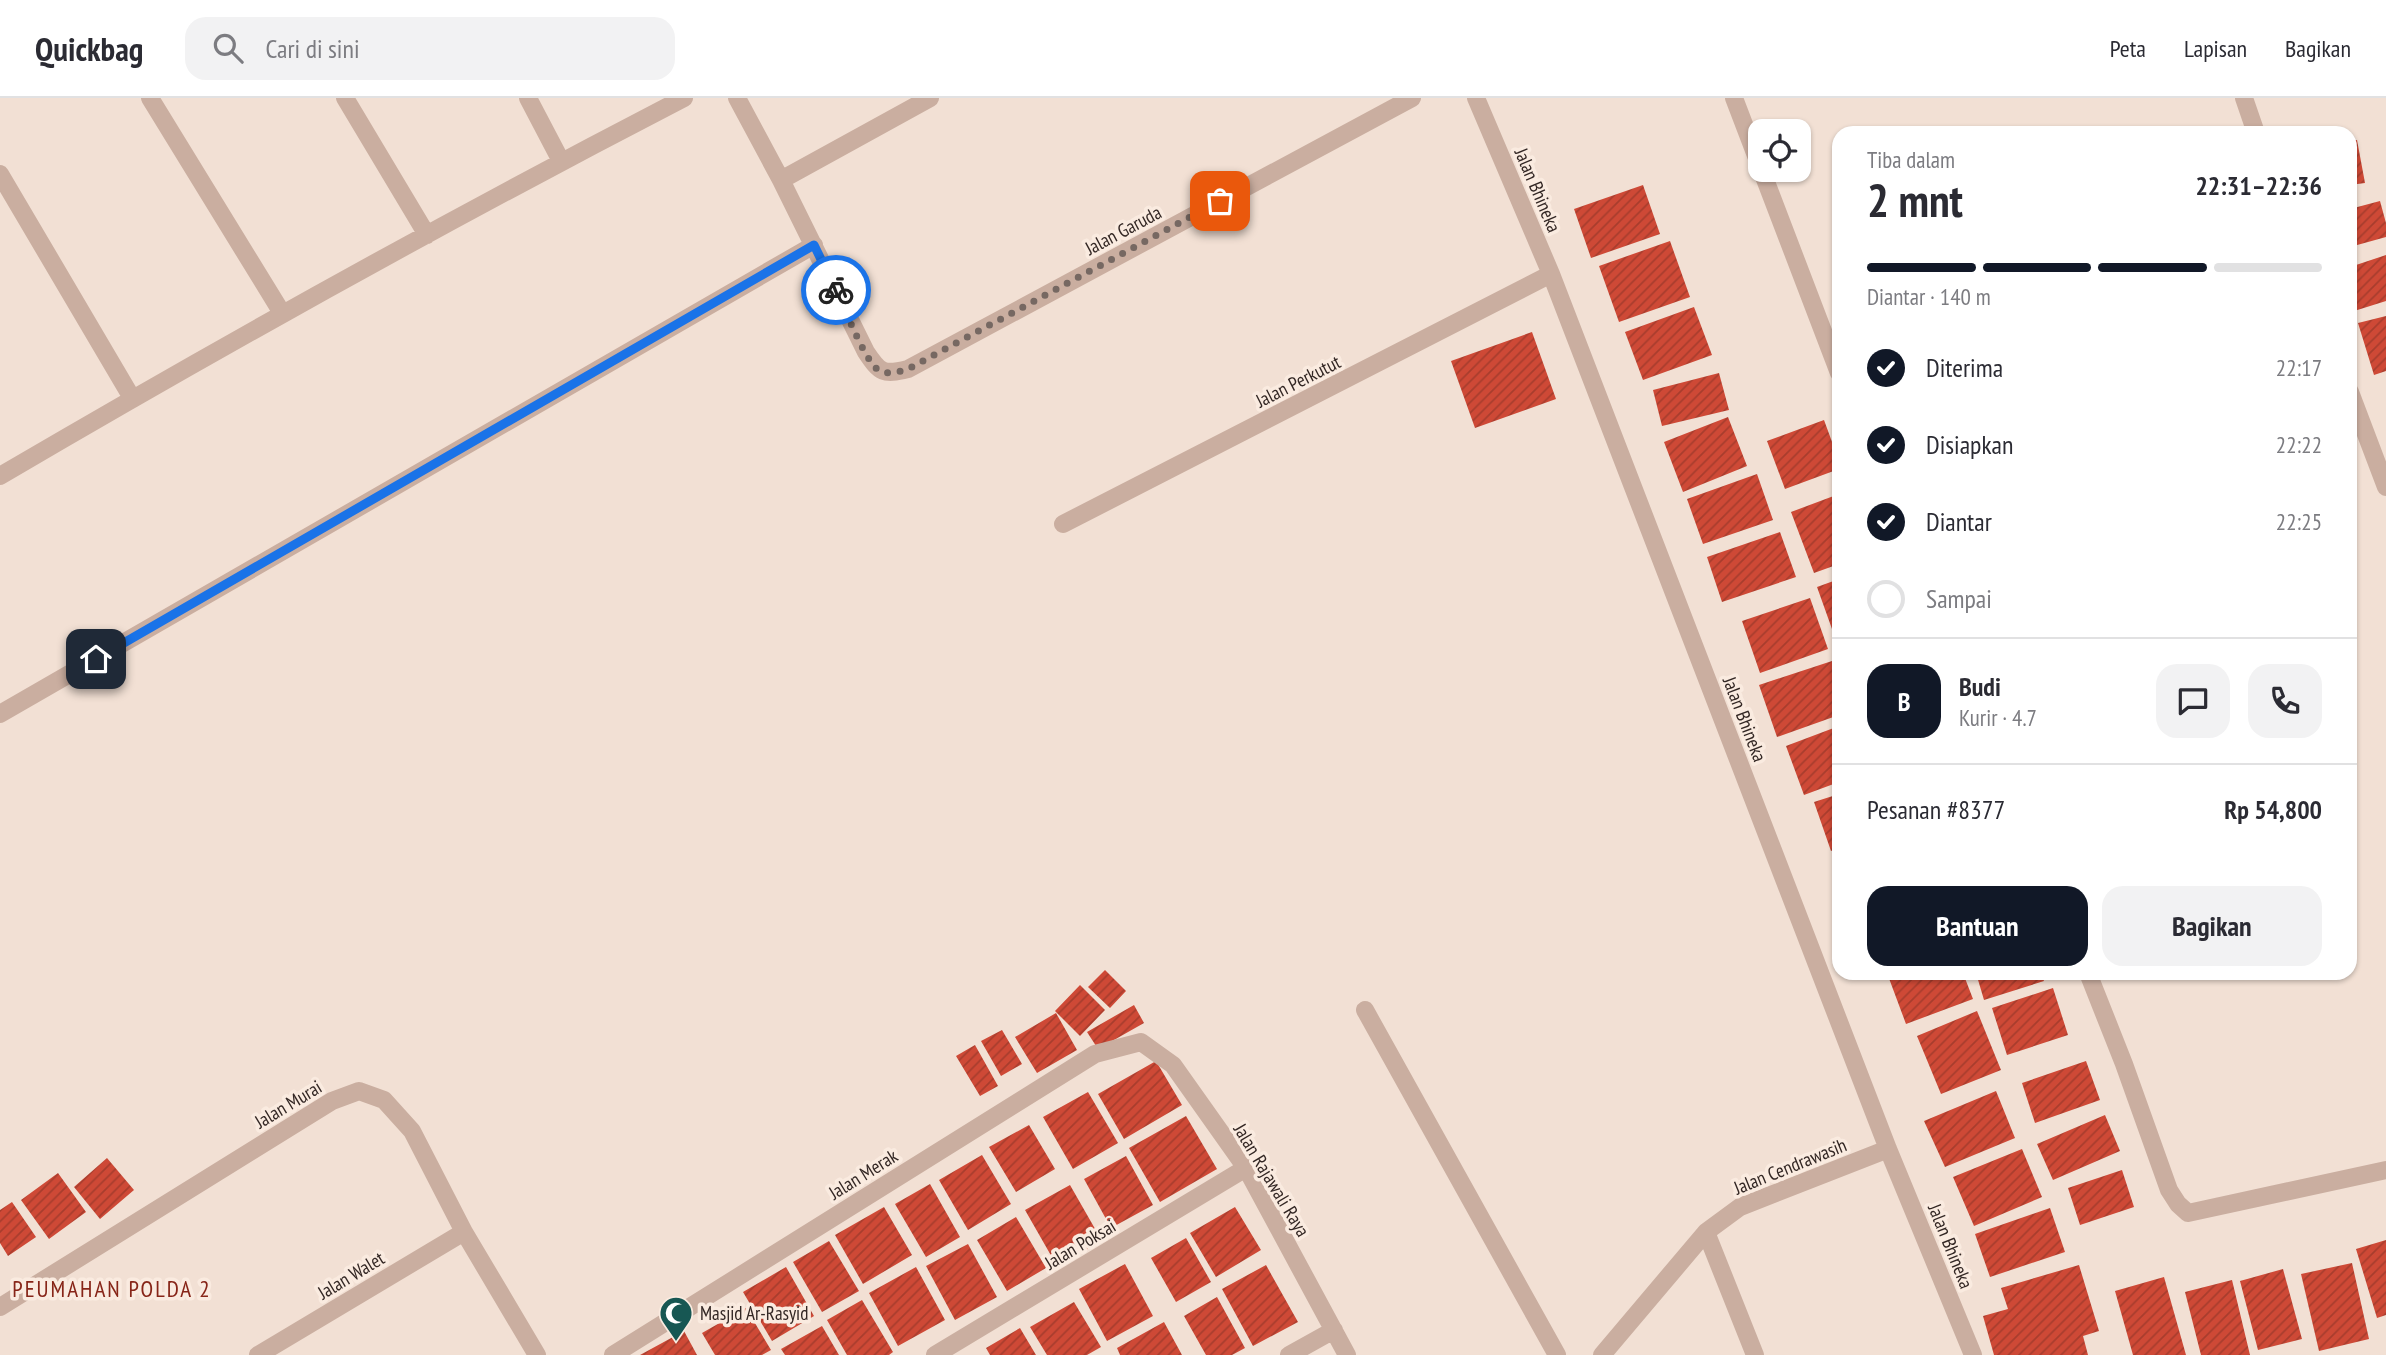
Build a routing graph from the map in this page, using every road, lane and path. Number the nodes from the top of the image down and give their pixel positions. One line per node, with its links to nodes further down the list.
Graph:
1 (150, 98): 18 (street)
2 (345, 98): 15 (street)
3 (527, 98): 12 (street)
4 (684, 98): 12 (street)
5 (737, 98): 14 (street)
6 (930, 98): 14 (street)
7 (1412, 98): 16 (street, Jalan Garuda)
8 (1476, 98): 17 (street, Jalan Bhineka)
9 (1734, 98): 19 (street)
10 (2244, 98): 11 (street)
11 (2254, 126)
12 (562, 161): 15 (street)
13 (0, 174): 20 (street)
14 (781, 180): 16 (street)
15 (427, 235): 18 (street)
16 (814, 245): 25 (street)
17 (1551, 274): 24 (street, Jalan Perkutut); 29 (street, Jalan Bhineka)
18 (282, 313): 20 (street)
19 (1832, 355)
20 (132, 398): 22 (street)
21 (2357, 410): 23 (street)
22 (0, 476)
23 (2386, 487)
24 (1063, 524)
25 (0, 714)
26 (2091, 980): 31 (street)
27 (1365, 1010): 42 (street)
28 (1141, 1042): 30 (street, Jalan Rajawali Raya); 38 (street, Jalan Merak)
29 (1888, 1149): 33 (street, Jalan Cendrawasih); 45 (street, Jalan Bhineka)
30 (1246, 1168): 35 (street, Jalan Rajawali Raya); 39 (street, Jalan Poksai)
31 (2386, 1170)
32 (464, 1232): 34 (street, Jalan Murai); 36 (street, Jalan Walet); 37 (street, Jalan Murai)
33 (1706, 1232): 43 (street, Jalan Cendrawasih); 44 (street)
34 (0, 1307)
35 (1334, 1330): 40 (street); 41 (street, Jalan Rajawali Raya)
36 (258, 1355)
37 (537, 1355)
38 (613, 1355)
39 (935, 1355)
40 (1289, 1355)
41 (1347, 1355)
42 (1556, 1355)
43 (1602, 1355)
44 (1755, 1355)
45 (1973, 1355)

